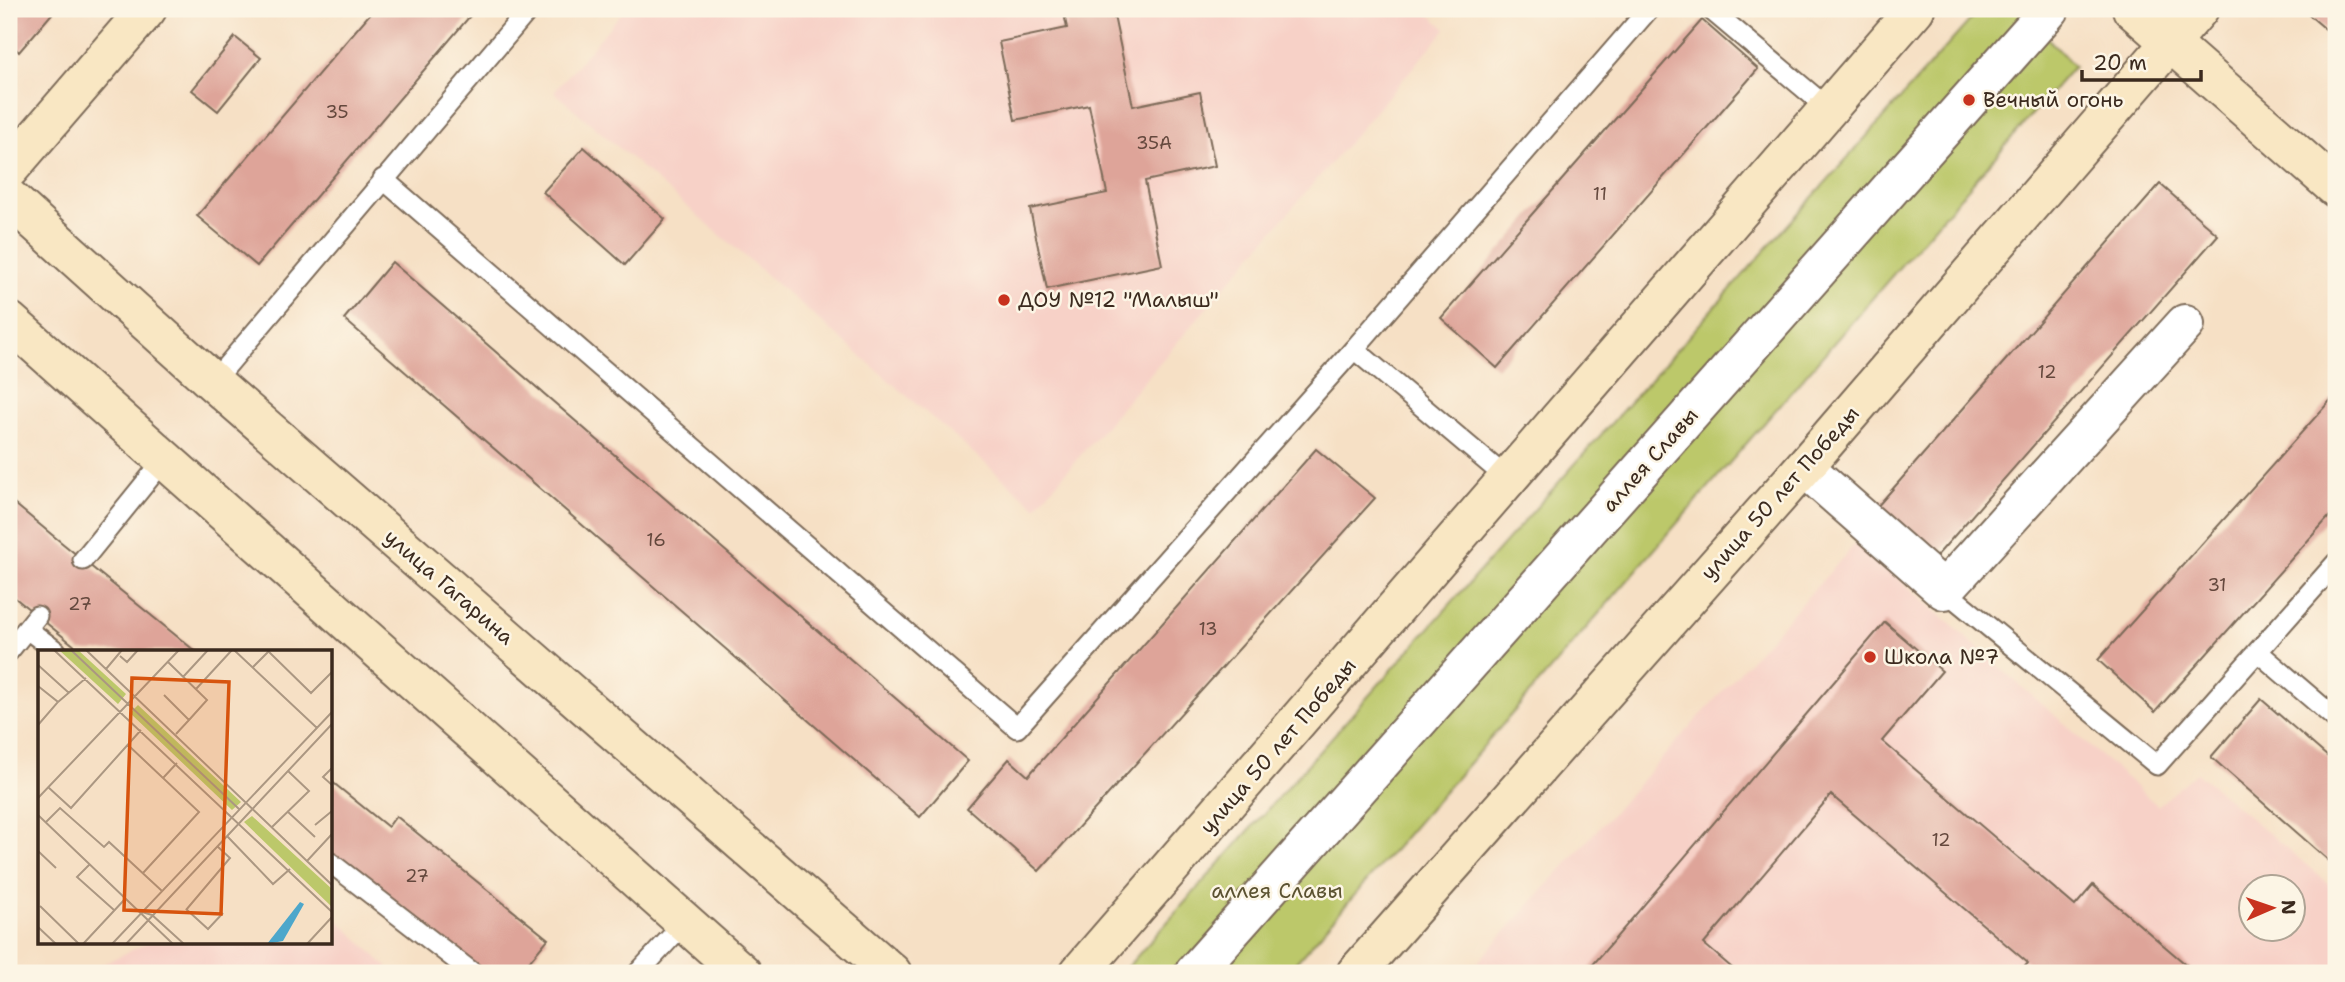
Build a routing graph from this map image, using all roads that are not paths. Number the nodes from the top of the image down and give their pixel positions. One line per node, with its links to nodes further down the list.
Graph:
1 (529, 9): 12 (lane)
2 (1649, 9): 17 (lane)
3 (1710, 9): 10 (lane)
4 (1915, 9): 10 (street, улица 50 лет Победы)
5 (2050, 9): 36 (street, аллея Славы)
6 (2132, 9): 9 (street)
7 (2199, 9): 9 (street, улица 50 лет Победы)
8 (134, 13): 11 (street)
9 (2172, 42): 13 (street); 20 (street, улица 50 лет Победы)
10 (1830, 110): 21 (street, улица 50 лет Победы)
11 (9, 169)
12 (383, 179): 17 (lane); 18 (lane)
13 (2336, 188)
14 (9, 198): 18 (street, улица Гагарина)
15 (9, 321): 19 (street)
16 (2185, 324): 24 (street)
17 (1354, 349): 21 (lane)
18 (213, 382): 34 (street, улица Гагарина)
19 (164, 460): 22 (lane); 30 (street)
20 (1804, 467): 24 (street); 37 (street, улица 50 лет Победы)
21 (1509, 480): 35 (street, улица 50 лет Победы)
22 (83, 560)
23 (2336, 563): 27 (lane)
24 (1944, 590): 27 (lane)
25 (55, 650): 26 (lane)
26 (9, 651)
27 (2258, 652): 28 (lane)
28 (2336, 719)
29 (332, 864): 31 (lane)
30 (686, 921): 32 (lane); 33 (street)
31 (473, 973)
32 (638, 973)
33 (742, 973)
34 (892, 973)
35 (1079, 973)
36 (1194, 973)
37 (1356, 973)

